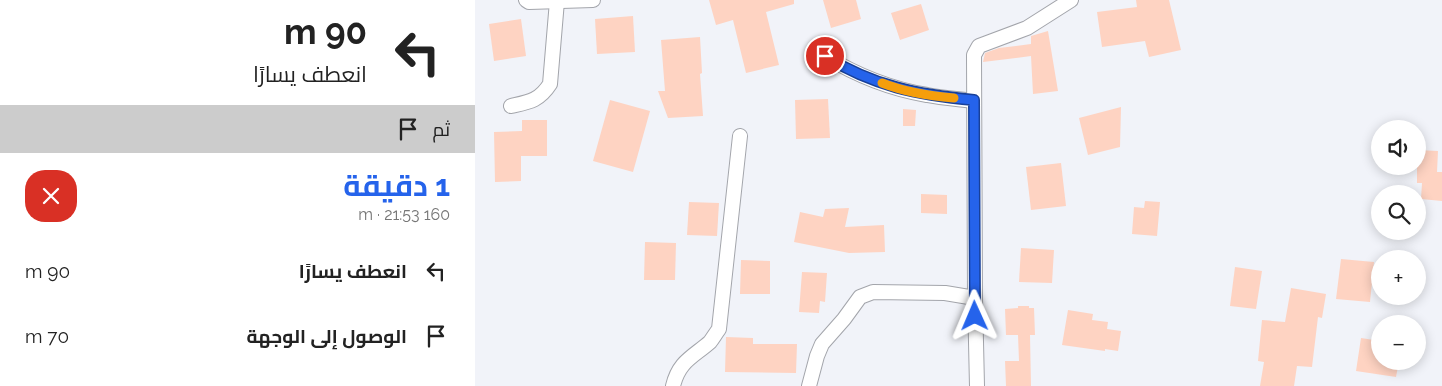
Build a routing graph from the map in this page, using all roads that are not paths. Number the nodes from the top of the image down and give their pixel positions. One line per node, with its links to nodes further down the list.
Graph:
1 (526, 0): 4 (street)
2 (593, 0): 4 (street)
3 (1071, 0): 6 (street)
4 (557, 1): 7 (street)
5 (825, 56): 6 (street)
6 (974, 100): 9 (street)
7 (511, 106)
8 (740, 136): 10 (street)
9 (975, 298): 11 (street); 12 (street)
10 (673, 386)
11 (809, 386)
12 (977, 386)

